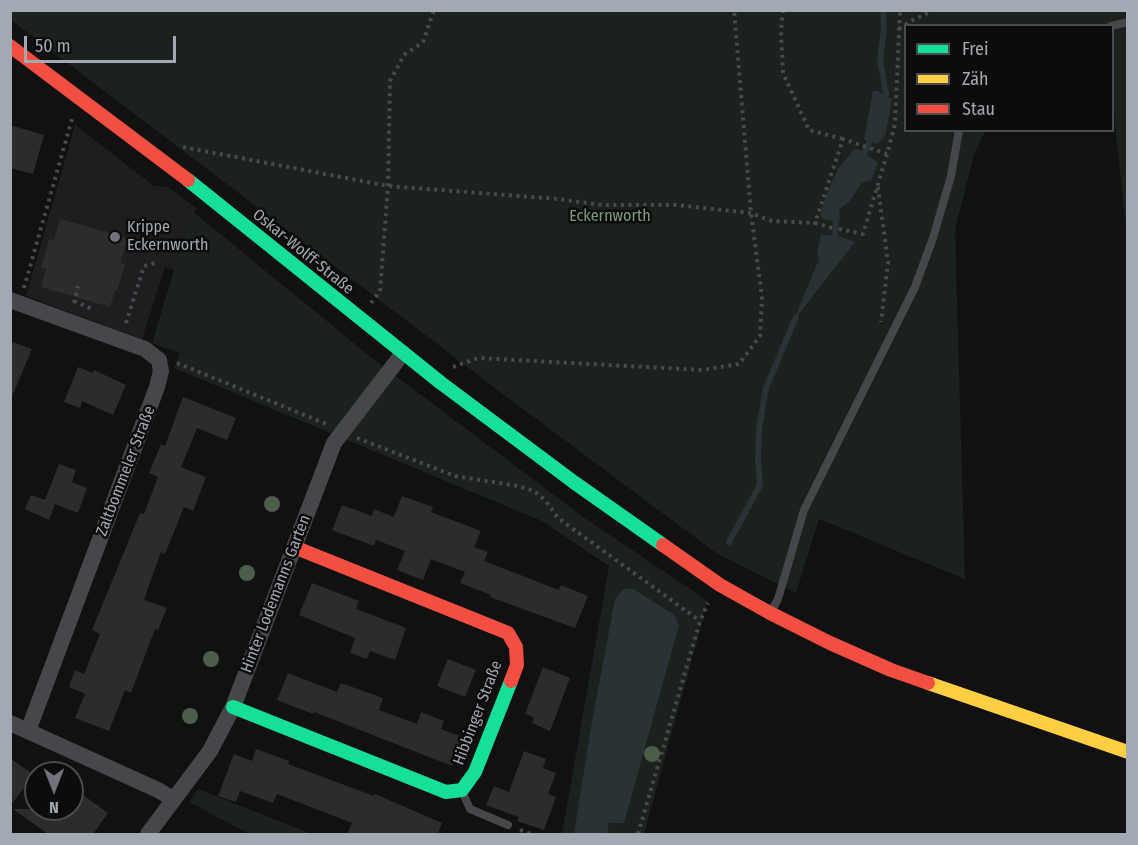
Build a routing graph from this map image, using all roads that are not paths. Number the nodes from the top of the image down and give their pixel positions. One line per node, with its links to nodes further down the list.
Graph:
1 (10, 46): 4 (street, Oskar-Wolff-Straße)
2 (959, 132): 6 (lane)
3 (15, 302): 9 (street, Zaltbommeler Straße)
4 (403, 353): 5 (street, Hinter Lodemanns Garten); 6 (street, Oskar-Wolff-Straße)
5 (294, 547): 7 (street, Hinter Lodemanns Garten); 11 (street, Hibbinger Straße)
6 (770, 613): 10 (street, Oskar-Wolff-Straße)
7 (233, 707): 11 (street, Hibbinger Straße); 12 (street, Hinter Lodemanns Garten)
8 (10, 723): 9 (street)
9 (28, 730): 12 (street)
10 (1128, 752)
11 (462, 790): 13 (lane)
12 (173, 799): 14 (street, Hinter Lodemanns Garten)
13 (508, 825)
14 (148, 834)

